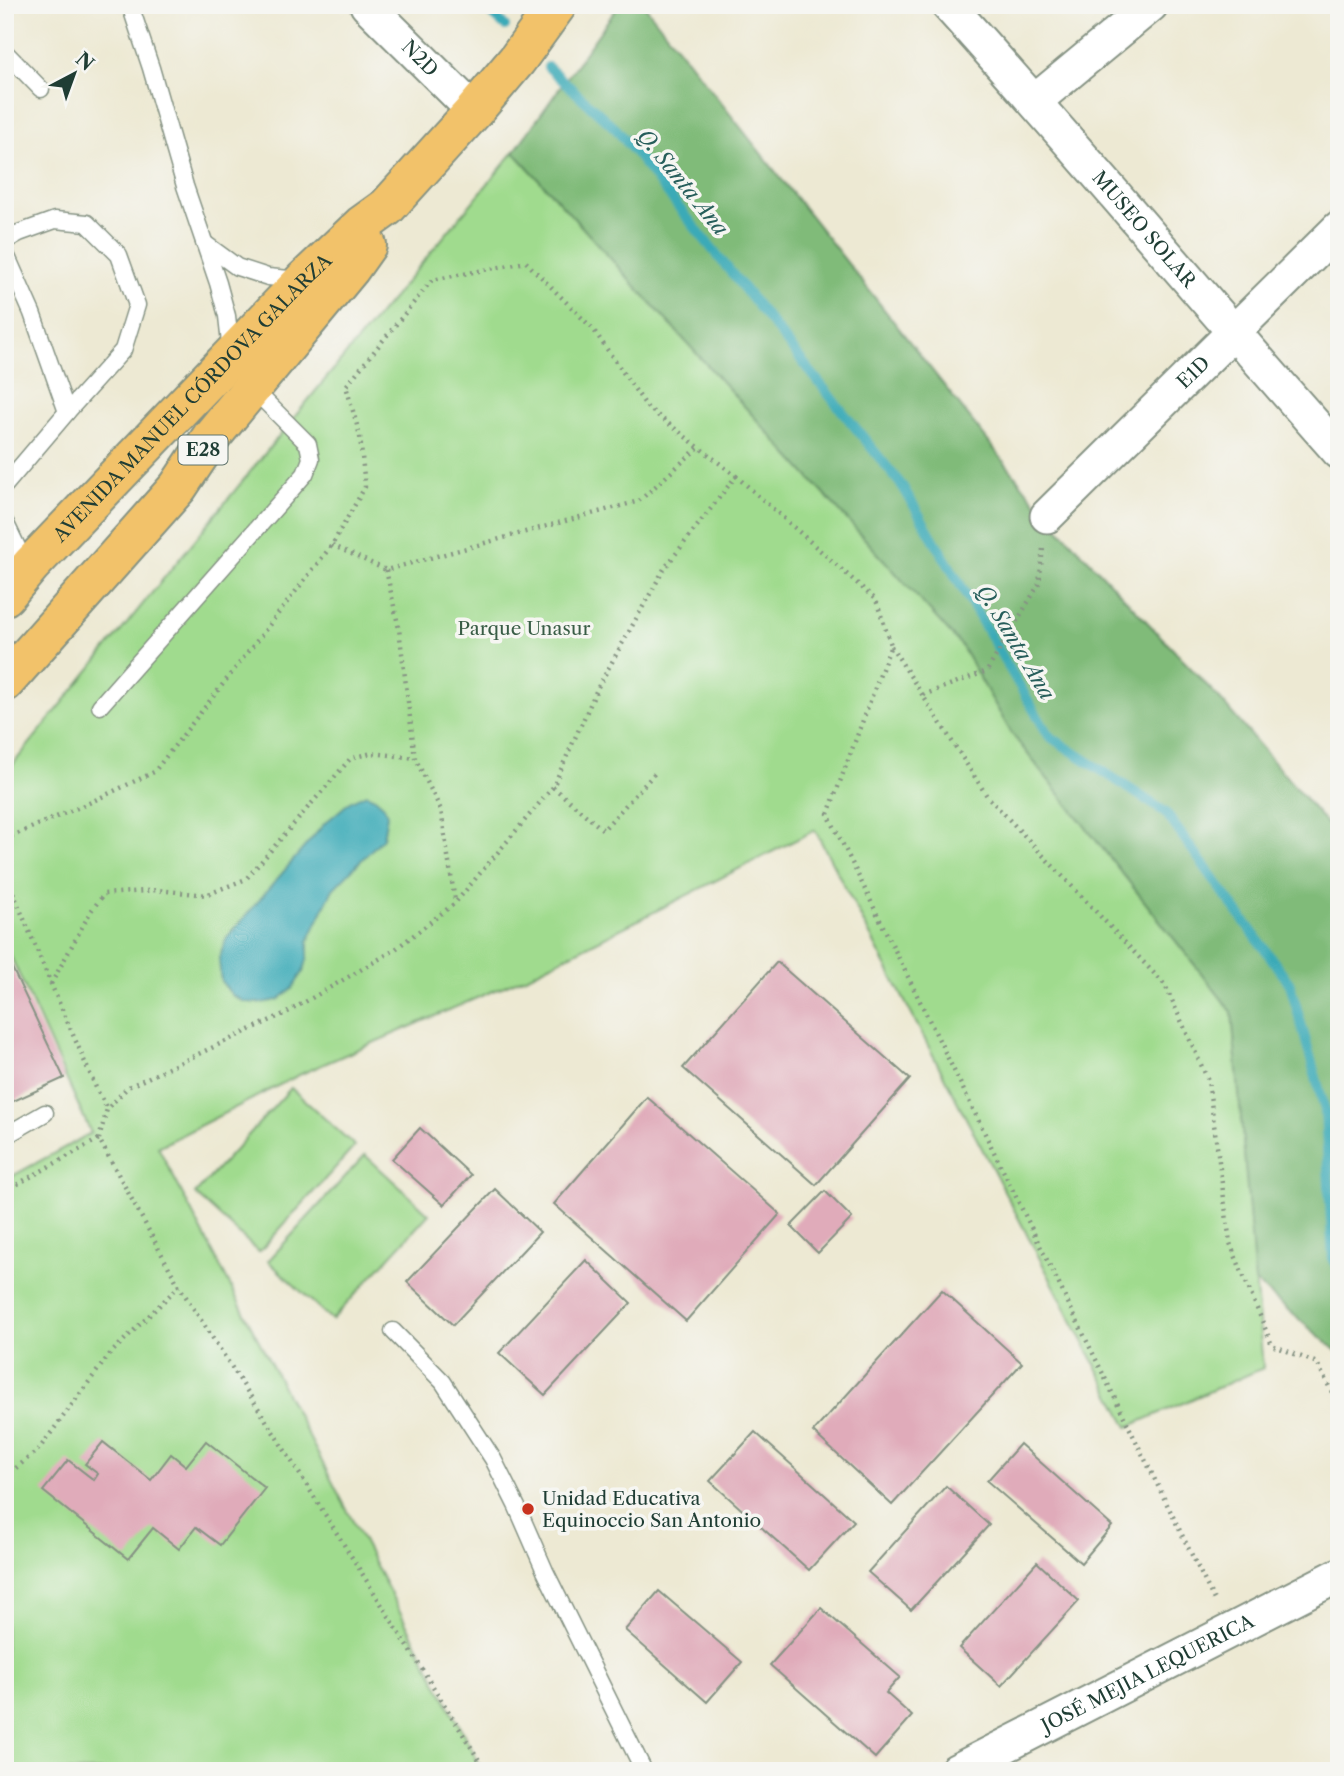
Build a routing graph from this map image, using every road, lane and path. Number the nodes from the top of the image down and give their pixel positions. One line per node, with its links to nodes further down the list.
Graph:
1 (130, 5): 13 (lane)
2 (367, 5): 9 (street, N2D)
3 (557, 5): 9 (main road, AVENIDA MANUEL CÓRDOVA GALARZA / E28)
4 (948, 5): 8 (street, MUSEO SOLAR)
5 (1151, 5): 8 (street)
6 (5, 52): 7 (lane)
7 (41, 89)
8 (1035, 101): 16 (street, MUSEO SOLAR)
9 (474, 111): 10 (main road, AVENIDA MANUEL CÓRDOVA GALARZA / E28)
10 (387, 207): 15 (main road, AVENIDA MANUEL CÓRDOVA GALARZA / E28); 18 (main road, AVENIDA MANUEL CÓRDOVA GALARZA / E28)
11 (1339, 228): 16 (street, E1D)
12 (5, 241): 19 (lane)
13 (204, 243): 15 (lane); 17 (lane)
14 (5, 253): 19 (lane)
15 (304, 280): 17 (main road, AVENIDA MANUEL CÓRDOVA GALARZA / E28)
16 (1233, 333): 21 (street, MUSEO SOLAR); 24 (street, E1D)
17 (231, 355): 27 (main road, AVENIDA MANUEL CÓRDOVA GALARZA / E28)
18 (253, 388): 31 (main road, AVENIDA MANUEL CÓRDOVA GALARZA / E28); 35 (lane)
19 (67, 412): 23 (lane)
20 (699, 447): 22 (path); 26 (path); 28 (path)
21 (1339, 452)
22 (736, 475): 32 (path); 38 (path)
23 (5, 485)
24 (1047, 516)
25 (5, 522): 27 (lane)
26 (332, 545): 28 (path); 39 (path)
27 (31, 565): 30 (main road, AVENIDA MANUEL CÓRDOVA GALARZA / E28)
28 (386, 570): 36 (path)
29 (1039, 584): 34 (path)
30 (5, 596): 31 (main road)
31 (48, 633): 33 (main road, AVENIDA MANUEL CÓRDOVA GALARZA / E28)
32 (891, 645): 34 (path); 53 (path)
33 (5, 682)
34 (923, 695): 50 (path)
35 (100, 706)
36 (415, 758): 41 (path); 42 (path)
37 (655, 773): 38 (path)
38 (553, 787): 41 (path)
39 (5, 839)
40 (5, 873): 42 (path)
41 (455, 903): 43 (path)
42 (51, 984): 43 (path)
43 (107, 1109): 46 (path)
44 (45, 1113): 45 (lane)
45 (5, 1136)
46 (99, 1139): 47 (path); 48 (path)
47 (5, 1191)
48 (179, 1286): 51 (path); 54 (path)
49 (393, 1331): 55 (lane)
50 (1339, 1405)
51 (5, 1477)
52 (1339, 1575): 53 (street, JOSÉ MEJIA LEQUERICA)
53 (1228, 1630): 56 (street, JOSÉ MEJIA LEQUERICA)
54 (486, 1771)
55 (644, 1771)
56 (956, 1771)

